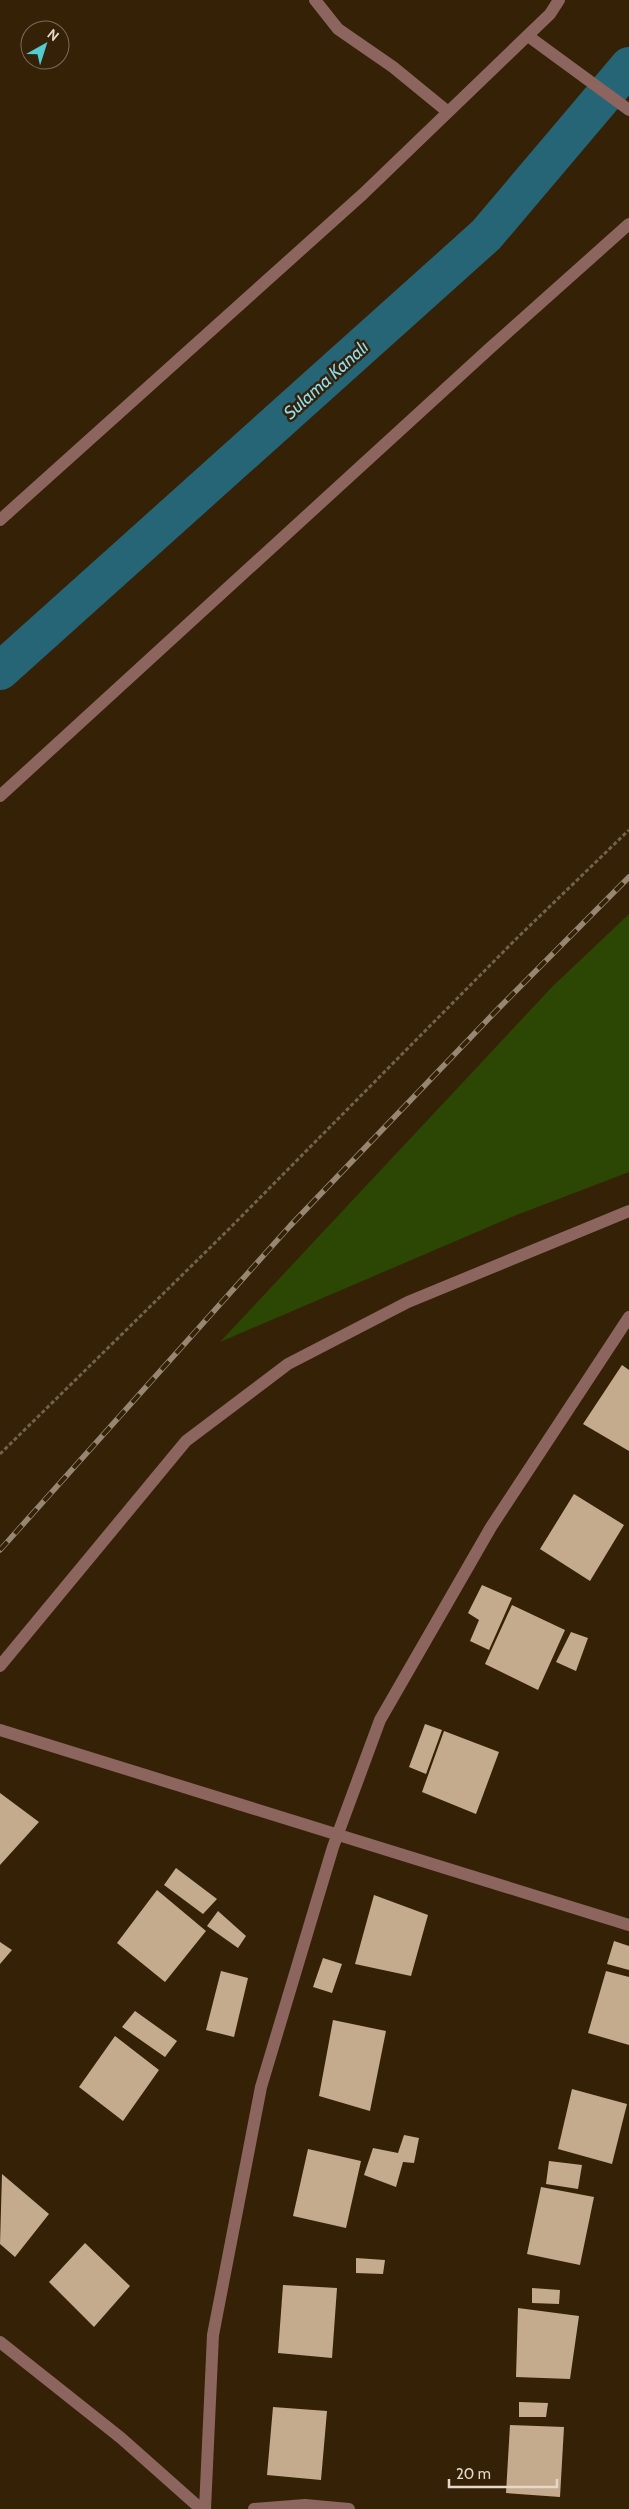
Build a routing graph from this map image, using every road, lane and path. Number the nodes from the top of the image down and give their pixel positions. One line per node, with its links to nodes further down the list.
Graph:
1 (315, 0): 5 (street)
2 (559, 0): 3 (street)
3 (528, 36): 4 (street); 5 (street)
4 (629, 110)
5 (448, 112): 7 (street)
6 (629, 224): 8 (street)
7 (0, 520)
8 (0, 796)
9 (629, 830): 12 (path)
10 (629, 1211): 13 (street)
11 (629, 1317): 15 (street)
12 (0, 1454)
13 (0, 1666)
14 (0, 1730): 15 (street)
15 (338, 1833): 16 (street); 19 (street)
16 (629, 1925)
17 (0, 2342): 18 (street)
18 (201, 2509)
19 (205, 2509)
20 (254, 2509): 21 (street)
21 (349, 2509)

